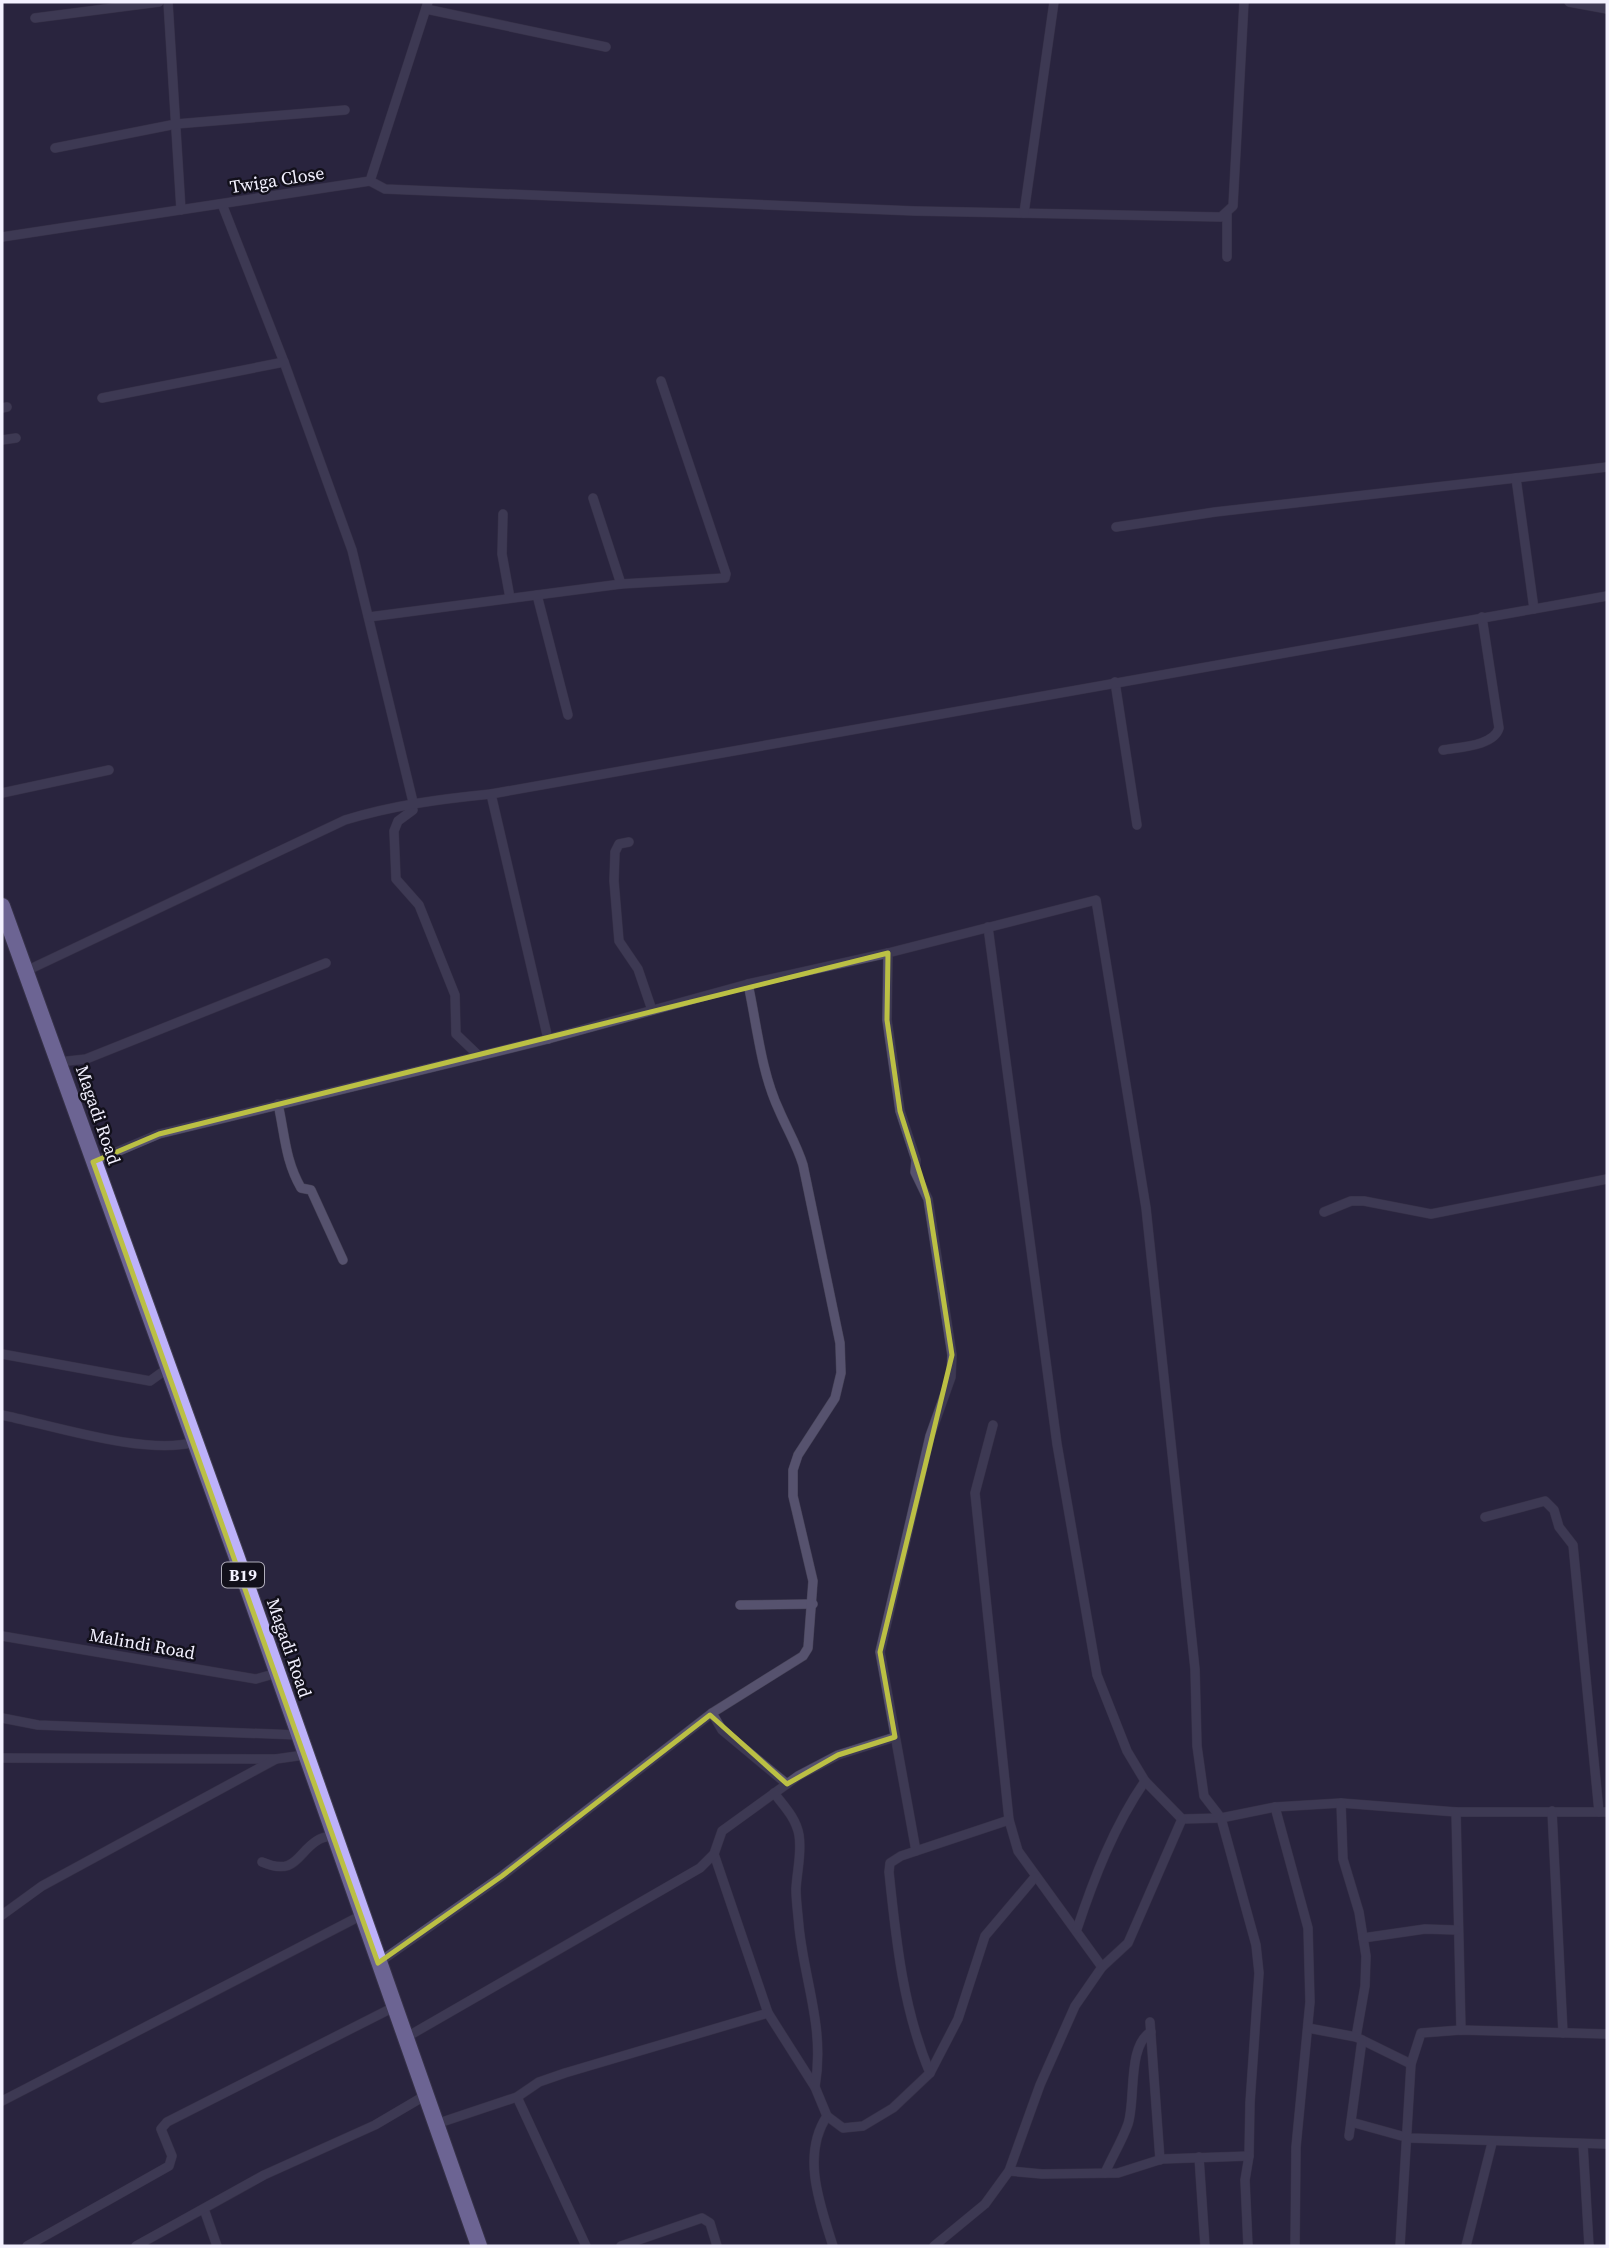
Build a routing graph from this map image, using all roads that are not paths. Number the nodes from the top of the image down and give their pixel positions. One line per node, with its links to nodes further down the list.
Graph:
1 (159, 2): 8 (street)
2 (168, 2): 11 (street)
3 (1054, 2): 16 (street)
4 (1244, 2): 17 (street)
5 (1569, 2): 7 (street)
6 (427, 5): 9 (street); 13 (street)
7 (1607, 9)
8 (35, 18)
9 (606, 47)
10 (345, 110): 11 (street)
11 (176, 124): 12 (street); 15 (street)
12 (55, 148)
13 (370, 181): 14 (street, Twiga Close); 16 (street)
14 (222, 204): 15 (street, Twiga Close); 20 (street)
15 (181, 210): 18 (street, Twiga Close)
16 (1024, 213): 17 (street)
17 (1227, 215): 19 (street)
18 (2, 237)
19 (1227, 257)
20 (284, 362): 22 (street); 35 (street)
21 (662, 381): 30 (street)
22 (102, 398)
23 (16, 438): 24 (street)
24 (2, 440)
25 (1607, 467): 26 (street)
26 (1516, 478): 29 (street); 34 (street)
27 (593, 498): 30 (street)
28 (503, 514): 33 (street)
29 (1116, 527)
30 (621, 584): 31 (street)
31 (537, 595): 33 (street); 38 (street)
32 (1607, 596): 34 (street)
33 (510, 598): 35 (street)
34 (1534, 609): 36 (street)
35 (369, 617): 43 (street)
36 (1482, 617): 37 (street); 39 (street)
37 (1115, 682): 42 (street); 44 (street)
38 (568, 715)
39 (1443, 750)
40 (108, 770): 41 (street)
41 (2, 793)
42 (491, 794): 43 (street); 53 (street)
43 (413, 806): 50 (street); 54 (street)
44 (1137, 825)
45 (629, 842): 52 (street)
46 (2, 906): 50 (highway, Magadi Road / B19)
47 (988, 928): 48 (street); 78 (street); 86 (street)
48 (888, 953): 51 (street); 74 (street)
49 (326, 963): 55 (street)
50 (26, 971): 55 (highway, Magadi Road / B19)
51 (748, 984): 52 (street); 67 (street)
52 (652, 1010): 53 (street)
53 (548, 1039): 54 (street)
54 (479, 1056): 56 (street)
55 (59, 1062): 57 (highway, Magadi Road / B19)
56 (278, 1104): 57 (street); 60 (street)
57 (93, 1162): 62 (highway, Magadi Road / B19)
58 (1607, 1179): 59 (street)
59 (1324, 1212)
60 (343, 1260)
61 (2, 1354): 62 (street)
62 (168, 1368): 65 (highway, Magadi Road / B19)
63 (2, 1415): 65 (street)
64 (993, 1425): 88 (street)
65 (195, 1442): 70 (highway, Magadi Road / B19)
66 (1485, 1517): 85 (street)
67 (813, 1604): 68 (street); 71 (street)
68 (740, 1605)
69 (2, 1636): 70 (street, Malindi Road)
70 (277, 1673): 73 (highway, Magadi Road / B19)
71 (712, 1713): 79 (street); 99 (street)
72 (2, 1718): 73 (street)
73 (298, 1734): 75 (highway, Magadi Road / B19)
74 (895, 1737): 79 (street); 90 (street)
75 (304, 1755): 77 (street); 89 (highway, Magadi Road / B19)
76 (2, 1759): 77 (street)
77 (276, 1759): 94 (street)
78 (1145, 1781): 87 (street); 96 (street)
79 (787, 1784): 80 (street)
80 (775, 1793): 91 (street); 111 (street)
81 (1341, 1803): 82 (street); 84 (street); 98 (street)
82 (1275, 1807): 86 (street); 103 (street)
83 (1552, 1811): 84 (street); 85 (street); 105 (street)
84 (1456, 1812): 97 (street)
85 (1603, 1812)
86 (1221, 1818): 87 (street); 123 (street)
87 (1182, 1819): 100 (street)
88 (1009, 1820): 90 (street); 93 (street)
89 (334, 1835): 92 (street); 95 (highway, Magadi Road / B19)
90 (916, 1851): 110 (street)
91 (714, 1854): 102 (street); 107 (street)
92 (262, 1862)
93 (1034, 1877): 96 (street); 110 (street)
94 (2, 1915)
95 (362, 1915): 99 (highway, Magadi Road / B19); 114 (street)
96 (1077, 1929): 100 (street)
97 (1457, 1930): 98 (street); 104 (street)
98 (1363, 1938): 108 (street)
99 (378, 1963): 101 (highway, Magadi Road / B19)
100 (1102, 1967): 126 (street)
101 (394, 2007): 107 (highway, Magadi Road / B19); 129 (street)
102 (768, 2013): 111 (street); 113 (street)
103 (1308, 2028): 108 (street); 140 (street)
104 (1461, 2030): 105 (street); 109 (street)
105 (1563, 2033): 106 (street)
106 (1607, 2034)
107 (405, 2038): 112 (highway, Magadi Road / B19)
108 (1359, 2039): 109 (street); 116 (street)
109 (1411, 2064): 119 (street)
110 (930, 2073): 115 (street)
111 (815, 2087): 115 (street)
112 (426, 2095): 117 (highway, Magadi Road / B19); 128 (street)
113 (517, 2096): 117 (street); 133 (street)
114 (2, 2101)
115 (827, 2116): 136 (street)
116 (1351, 2122): 118 (street); 119 (street)
117 (436, 2124): 132 (highway, Magadi Road / B19)
118 (1349, 2136)
119 (1409, 2138): 120 (street); 141 (street)
120 (1492, 2143): 121 (street); 142 (street)
121 (1583, 2144): 122 (street); 143 (street)
122 (1607, 2144)
123 (1249, 2156): 124 (street); 139 (street)
124 (1199, 2157): 125 (street); 138 (street)
125 (1160, 2160): 127 (street); 127 (street)
126 (1009, 2171): 127 (street); 137 (street)
127 (1105, 2174)
128 (204, 2209): 130 (street); 131 (street)
129 (27, 2246)
130 (136, 2246)
131 (217, 2246)
132 (479, 2246)
133 (586, 2246)
134 (621, 2246): 135 (street)
135 (717, 2246)
136 (833, 2246)
137 (934, 2246)
138 (1205, 2246)
139 (1248, 2246)
140 (1295, 2246)
141 (1400, 2246)
142 (1466, 2246)
143 (1589, 2246)

